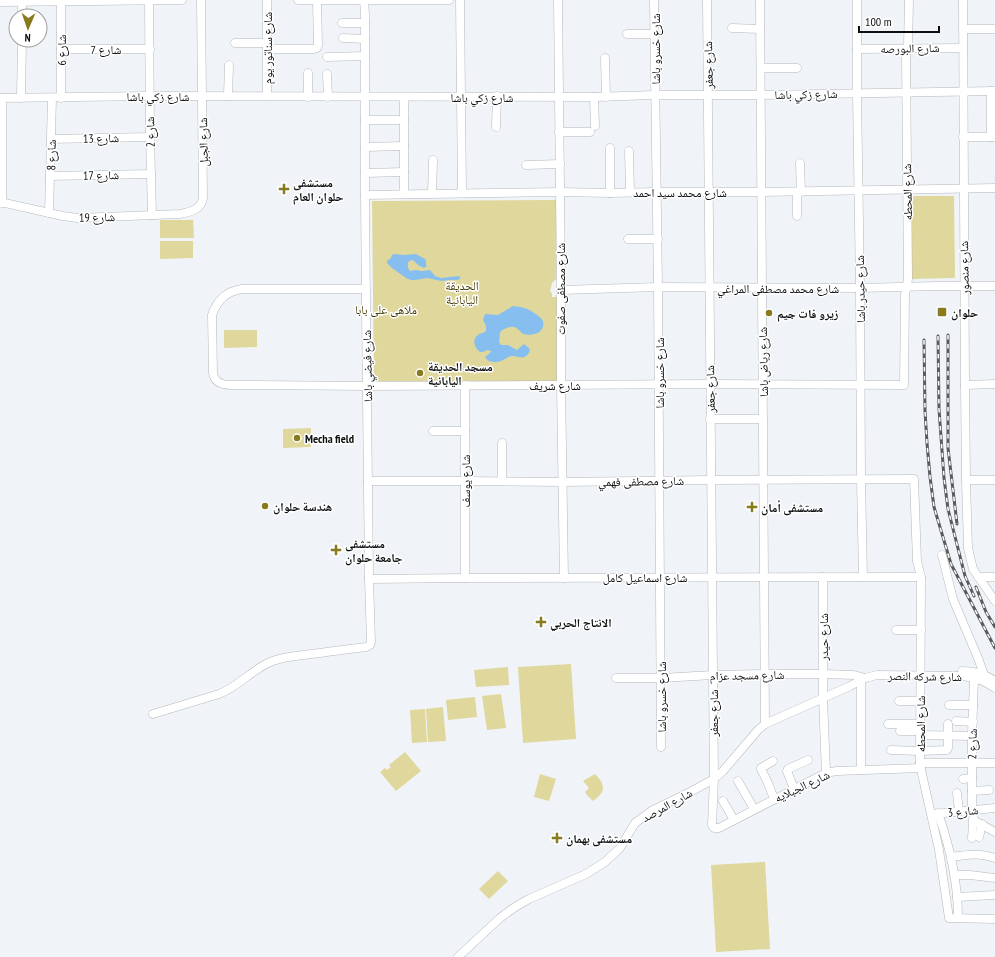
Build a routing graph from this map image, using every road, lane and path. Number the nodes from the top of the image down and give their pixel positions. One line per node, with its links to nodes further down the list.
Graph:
1 (110, 0): 2 (street); 19 (street)
2 (150, 0): 3 (street); 38 (street, شارع 2)
3 (182, 0)
4 (201, 0): 56 (street, شارع الجبل)
5 (267, 0): 33 (street, شارع سناتور يوم)
6 (298, 0): 7 (street)
7 (317, 0): 8 (street); 33 (street)
8 (364, 0): 9 (street); 23 (street, شارع فيضي باشا)
9 (449, 0)
10 (460, 0): 59 (street)
11 (558, 0): 61 (street, شارع مصطفى صفوت)
12 (654, 0): 29 (street, شارع خسرو باشا)
13 (707, 0): 53 (street, شارع جعفر)
14 (760, 0): 25 (street, شارع رياض باشا)
15 (857, 0): 39 (street, شارع حيدر باشا)
16 (909, 0): 35 (street, شارع المحطه)
17 (963, 0): 26 (street, شارع منصور)
18 (0, 1): 20 (street)
19 (61, 1): 20 (street); 37 (street, شارع 6)
20 (22, 2): 21 (street)
21 (22, 8)
22 (342, 23): 23 (street)
23 (366, 23): 31 (street, شارع فيضي باشا)
24 (732, 28): 25 (street)
25 (760, 29): 44 (street, شارع رياض باشا)
26 (963, 29): 27 (street); 36 (street, شارع منصور)
27 (995, 29)
28 (627, 34): 29 (street)
29 (655, 34): 52 (street, شارع خسرو باشا)
30 (344, 38): 31 (street)
31 (366, 39): 40 (street, شارع فيضي باشا)
32 (235, 43): 33 (street)
33 (267, 46): 58 (street, شارع سناتور يوم)
34 (22, 48): 69 (street)
35 (907, 48): 36 (street, شارع البورصه); 39 (street, شارع البورصه); 50 (street, شارع المحطه)
36 (963, 48): 48 (street, شارع منصور)
37 (61, 49): 38 (street, شارع 7); 71 (street, شارع 6)
38 (150, 49): 55 (street, شارع 2)
39 (857, 49): 51 (street, شارع حيدر باشا)
40 (365, 56): 41 (street); 64 (street, شارع فيضي باشا)
41 (327, 57)
42 (605, 58): 67 (street)
43 (229, 65): 57 (street)
44 (761, 68): 45 (street); 54 (street, شارع رياض باشا)
45 (797, 68)
46 (308, 73): 62 (street)
47 (327, 74): 63 (street)
48 (963, 91): 49 (street, شارع زكي باشا); 50 (street, شارع زكي باشا); 77 (street, شارع منصور)
49 (993, 91): 78 (street)
50 (906, 92): 51 (street, شارع زكي باشا); 95 (street, شارع المحطه)
51 (857, 93): 54 (street, شارع زكي باشا); 94 (street, شارع حيدر باشا)
52 (655, 95): 53 (street, شارع زكي باشا); 67 (street, شارع زكي باشا); 98 (street, شارع خسرو باشا)
53 (708, 95): 54 (street, شارع زكي باشا); 99 (street, شارع جعفر)
54 (761, 95): 100 (street, شارع رياض باشا)
55 (150, 96): 56 (street, شارع زكي باشا); 71 (street, شارع زكي باشا); 76 (street, شارع 2)
56 (202, 96): 57 (street, شارع زكي باشا); 108 (street, شارع الجبل)
57 (228, 96): 58 (street, شارع زكي باشا)
58 (267, 96): 62 (street, شارع زكي باشا)
59 (460, 96): 60 (street, شارع زكي باشا); 65 (street, شارع زكي باشا); 103 (street)
60 (497, 96): 61 (street, شارع زكي باشا); 74 (street)
61 (559, 96): 66 (street, شارع زكي باشا); 75 (street, شارع مصطفى صفوت)
62 (308, 97): 63 (street, شارع زكي باشا)
63 (328, 97): 64 (street, شارع زكي باشا)
64 (365, 97): 65 (street, شارع زكي باشا); 72 (street, شارع فيضي باشا)
65 (404, 97): 73 (street)
66 (594, 97): 67 (street, شارع زكي باشا); 75 (street)
67 (606, 97)
68 (1, 98): 69 (street, شارع زكي باشا); 107 (street)
69 (21, 98): 70 (street, شارع زكي باشا)
70 (52, 98): 71 (street, شارع زكي باشا); 79 (street, شارع 8)
71 (61, 98)
72 (365, 120): 73 (street); 81 (street, شارع فيضي باشا)
73 (404, 120): 80 (street)
74 (496, 127)
75 (559, 132): 86 (street, شارع مصطفى صفوت)
76 (150, 137): 79 (street, شارع 13); 90 (street, شارع 2)
77 (963, 137): 78 (street); 92 (street, شارع منصور)
78 (993, 137)
79 (51, 139): 91 (street, شارع 8)
80 (404, 146): 81 (street); 88 (street)
81 (365, 147): 89 (street, شارع فيضي باشا)
82 (610, 148): 104 (street)
83 (629, 151): 97 (street)
84 (433, 160): 102 (street)
85 (800, 163): 101 (street)
86 (560, 164): 87 (street); 96 (street, شارع مصطفى صفوت)
87 (526, 165)
88 (404, 172): 89 (street); 105 (street)
89 (365, 173): 106 (street, شارع فيضي باشا)
90 (151, 174): 91 (street, شارع 17); 110 (street, شارع 2)
91 (50, 176): 109 (street, شارع 8)
92 (963, 188): 93 (street, شارع محمد سيد احمد); 95 (street, شارع محمد سيد احمد); 114 (street, شارع منصور)
93 (995, 188)
94 (858, 190): 95 (street, شارع محمد سيد احمد); 101 (street, شارع محمد سيد احمد); 120 (street, شارع حيدر باشا)
95 (907, 190): 117 (street, شارع المحطه)
96 (560, 192): 103 (street, شارع محمد سيد احمد); 104 (street, شارع محمد سيد احمد); 122 (street, شارع مصطفى صفوت)
97 (630, 192): 98 (street, شارع محمد سيد احمد); 104 (street, شارع محمد سيد احمد)
98 (657, 192): 99 (street, شارع محمد سيد احمد); 113 (street, شارع خسرو باشا)
99 (708, 192): 100 (street, شارع محمد سيد احمد); 119 (street, شارع جعفر)
100 (761, 192): 101 (street, شارع محمد سيد احمد); 116 (street, شارع رياض باشا)
101 (799, 192): 111 (street)
102 (432, 193): 103 (street, شارع محمد سيد احمد); 105 (street, شارع محمد سيد احمد)
103 (462, 193)
104 (610, 193)
105 (404, 194): 106 (street, شارع محمد سيد احمد)
106 (365, 195): 121 (street, شارع فيضي باشا)
107 (1, 202): 109 (street, شارع 19)
108 (195, 210): 110 (street, شارع 19)
109 (49, 213): 110 (street, شارع 19)
110 (152, 215)
111 (797, 216)
112 (628, 239): 113 (street)
113 (658, 239): 118 (street, شارع خسرو باشا)
114 (964, 286): 115 (street, شارع محمد مصطفى المراغي); 117 (street, شارع محمد مصطفى المراغي); 131 (street, شارع منصور)
115 (995, 286)
116 (762, 287): 119 (street, شارع محمد مصطفى المراغي); 120 (street, شارع محمد مصطفى المراغي); 124 (street, شارع رياض باشا)
117 (907, 287): 120 (street, شارع محمد مصطفى المراغي); 130 (street, شارع المحطه)
118 (658, 288): 119 (street, شارع محمد مصطفى المراغي); 122 (street, شارع محمد مصطفى المراغي); 128 (street, شارع خسرو باشا)
119 (709, 288): 123 (street, شارع جعفر)
120 (860, 288): 129 (street, شارع حيدر باشا)
121 (366, 289): 132 (street, شارع فيضي باشا); 132 (street, شارع شريف)
122 (561, 290): 127 (street, شارع مصطفى صفوت)
123 (710, 384): 124 (street, شارع شريف); 128 (street, شارع شريف); 133 (street, شارع جعفر)
124 (763, 384): 129 (street, شارع شريف); 134 (street, شارع رياض باشا)
125 (995, 384): 131 (street)
126 (465, 385): 127 (street, شارع شريف); 132 (street, شارع شريف); 136 (street, شارع يوسف)
127 (560, 385): 128 (street, شارع شريف); 148 (street, شارع مصطفى صفوت)
128 (659, 385): 140 (street, شارع خسرو باشا)
129 (860, 385): 130 (street, شارع شريف); 138 (street, شارع حيدر باشا)
130 (904, 385)
131 (965, 385): 143 (street, شارع منصور)
132 (367, 386): 145 (street, شارع فيضي باشا)
133 (710, 418): 134 (street); 141 (street, شارع جعفر)
134 (763, 419): 142 (street, شارع رياض باشا)
135 (434, 431): 136 (street)
136 (465, 431): 146 (street, شارع يوسف)
137 (502, 443): 147 (street)
138 (861, 479): 139 (street, شارع مصطفى فهمي); 142 (street, شارع مصطفى فهمي); 152 (street, شارع حيدر باشا)
139 (914, 479): 153 (street, شارع المحطه)
140 (660, 480): 141 (street, شارع مصطفى فهمي); 148 (street, شارع مصطفى فهمي); 158 (street, شارع خسرو باشا)
141 (711, 480): 142 (street, شارع مصطفى فهمي); 159 (street, شارع جعفر)
142 (763, 480): 150 (street, شارع رياض باشا)
143 (966, 480): 144 (street); 154 (street, شارع منصور)
144 (995, 480)
145 (368, 481): 146 (street, شارع مصطفى فهمي); 160 (street, شارع فيضي باشا)
146 (465, 481): 147 (street, شارع مصطفى فهمي); 156 (street, شارع يوسف)
147 (502, 481): 148 (street, شارع مصطفى فهمي)
148 (562, 482): 157 (street, شارع مصطفى صفوت)
149 (942, 555): 169 (street)
150 (764, 577): 151 (street, شارع اسماعيل كامل); 159 (street, شارع اسماعيل كامل); 165 (street, شارع رياض باشا)
151 (823, 577): 152 (street, شارع اسماعيل كامل); 166 (street, شارع حيدر)
152 (863, 577): 153 (street, شارع اسماعيل كامل)
153 (920, 577): 163 (street, شارع المحطه)
154 (978, 577): 155 (street); 161 (street, شارع منصور)
155 (995, 577)
156 (465, 578): 157 (street, شارع اسماعيل كامل); 160 (street, شارع اسماعيل كامل)
157 (564, 578): 158 (street, شارع اسماعيل كامل)
158 (660, 578): 159 (street, شارع اسماعيل كامل); 171 (street, شارع خسرو باشا)
159 (712, 578): 167 (street, شارع جعفر)
160 (370, 579): 181 (street, شارع فيضي باشا)
161 (995, 601)
162 (896, 630): 163 (street)
163 (921, 630): 164 (street, شارع المحطه)
164 (920, 673): 168 (street, شارع شركه النصر); 169 (street, شارع شركه النصر); 172 (street, شارع شركه النصر); 178 (street, شارع المحطه)
165 (764, 674): 166 (street, شارع مسجد عزام); 167 (street, شارع مسجد عزام); 184 (street, شارع رياض باشا)
166 (823, 674): 173 (street, شارع مسجد عزام); 176 (street, شارع حيدر)
167 (713, 675): 171 (street, شارع مسجد عزام); 202 (street, شارع جعفر)
168 (877, 675): 173 (street, شارع مسجد عزام)
169 (984, 675): 174 (street, شارع شركه النصر)
170 (616, 678): 171 (street, شارع مسجد عزام)
171 (661, 678): 191 (street, شارع خسرو باشا)
172 (974, 678): 175 (street, شارع شركه النصر); 180 (street, شارع 2)
173 (863, 679): 176 (street, شارع المرصد); 199 (street)
174 (995, 681)
175 (995, 688)
176 (822, 698): 184 (street, شارع المرصد); 200 (street, شارع حيدر)
177 (899, 701): 178 (street)
178 (921, 701): 187 (street, شارع المحطه)
179 (949, 705): 180 (street)
180 (973, 705): 183 (street, شارع 2)
181 (153, 714)
182 (956, 721): 183 (street)
183 (972, 722): 190 (street, شارع 2)
184 (765, 724): 202 (street, شارع المرصد)
185 (888, 724): 187 (street)
186 (948, 724): 189 (street)
187 (920, 730): 188 (street); 189 (street); 193 (street, شارع المحطه)
188 (900, 731)
189 (948, 736): 190 (street); 193 (street)
190 (972, 736): 196 (street, شارع 2)
191 (661, 747)
192 (890, 750): 193 (street)
193 (920, 751): 198 (street, شارع المحطه)
194 (808, 760): 205 (street)
195 (773, 761): 209 (street)
196 (972, 763): 197 (street, شارع الجبلايه); 198 (street, شارع الجبلايه); 201 (street, شارع 2)
197 (995, 763)
198 (920, 765): 199 (street, شارع الجبلايه); 215 (street, شارع المحطه)
199 (861, 770): 200 (street, شارع الجبلايه)
200 (826, 773): 205 (street, شارع الجبلايه)
201 (972, 778): 203 (street); 207 (street, شارع 2)
202 (714, 779): 219 (street, شارع جعفر); 229 (street, شارع المرصد)
203 (962, 779)
204 (738, 781): 212 (street)
205 (794, 789): 209 (street, شارع الجبلايه)
206 (989, 790): 207 (street)
207 (972, 791): 213 (street, شارع 2)
208 (957, 793): 214 (street)
209 (774, 799): 212 (street, شارع الجبلايه)
210 (723, 801): 216 (street)
211 (995, 808): 213 (street, شارع 3)
212 (754, 809): 216 (street, شارع الجبلايه)
213 (973, 810): 214 (street, شارع 3); 217 (street, شارع 2)
214 (959, 811): 215 (street, شارع 3)
215 (935, 813): 221 (street, شارع المحطه); 227 (street, شارع المحطه)
216 (734, 820): 219 (street, شارع الجبلايه)
217 (973, 820): 218 (street); 218 (street, شارع 2)
218 (982, 824): 220 (street)
219 (714, 828)
220 (995, 832)
221 (951, 857): 222 (street); 223 (street, شارع المحطه)
222 (995, 858)
223 (954, 875): 224 (street); 226 (street, شارع المحطه)
224 (995, 878)
225 (995, 895): 226 (street)
226 (958, 897): 227 (street, شارع المحطه)
227 (958, 918): 228 (street)
228 (995, 919)
229 (458, 957)

